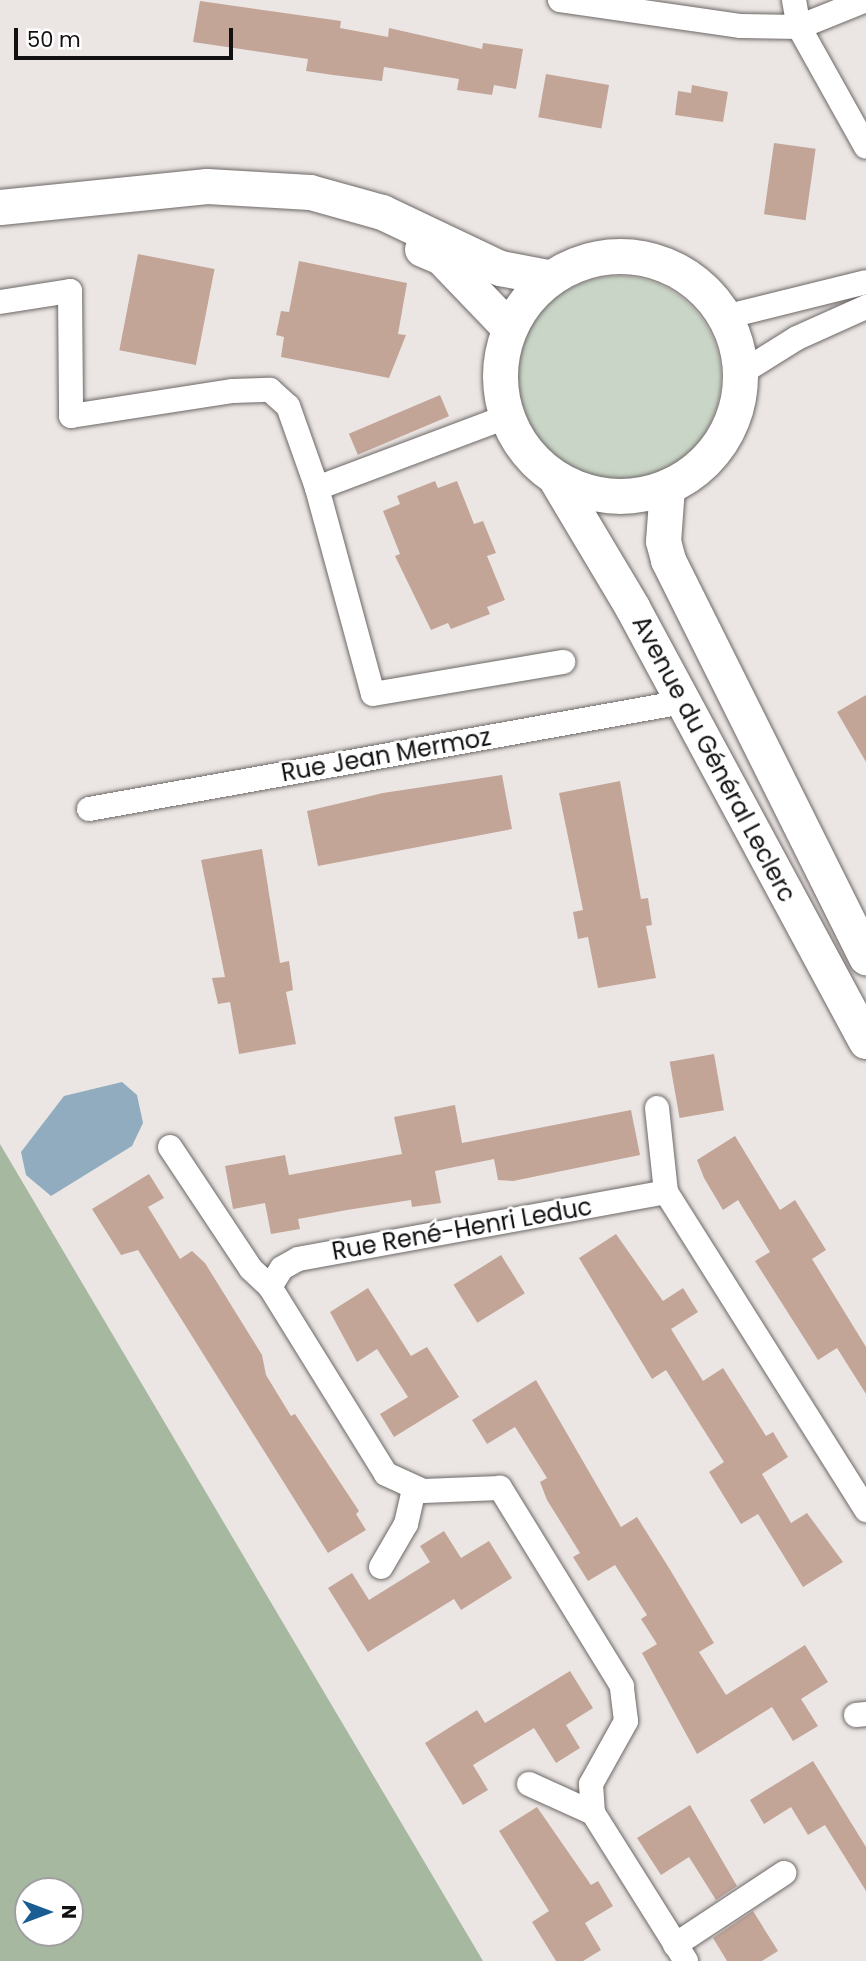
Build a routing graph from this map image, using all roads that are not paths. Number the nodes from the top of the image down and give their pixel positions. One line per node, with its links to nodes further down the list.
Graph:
1 (560, 0): 4 (street)
2 (794, 0): 4 (street)
3 (866, 0): 4 (street)
4 (799, 27): 5 (street)
5 (866, 147)
6 (0, 207): 8 (main road)
7 (0, 225): 13 (main road)
8 (547, 277): 12 (main road); 13 (main road)
9 (866, 282): 12 (street)
10 (0, 302): 18 (street)
11 (866, 307): 14 (street)
12 (725, 317): 14 (main road)
13 (509, 328): 15 (main road)
14 (741, 373): 17 (main road)
15 (506, 418): 16 (main road); 18 (street)
16 (557, 481): 17 (main road); 20 (main road, Avenue du Général Leclerc)
17 (667, 487): 22 (main road, Avenue du Général Leclerc)
18 (317, 488): 19 (street)
19 (563, 662)
20 (684, 702): 21 (street, Rue Jean Mermoz); 24 (main road, Avenue du Général Leclerc)
21 (89, 809)
22 (851, 912): 23 (main road, Avenue du Général Leclerc)
23 (866, 957)
24 (866, 1041)
25 (657, 1108): 27 (street)
26 (170, 1147): 28 (street)
27 (666, 1192): 28 (street, Rue René-Henri Leduc); 30 (street)
28 (270, 1287): 29 (street)
29 (414, 1490): 31 (street); 33 (street)
30 (866, 1510)
31 (381, 1567)
32 (529, 1784): 33 (street)
33 (593, 1812): 35 (street)
34 (784, 1873): 35 (street)
35 (680, 1953)

